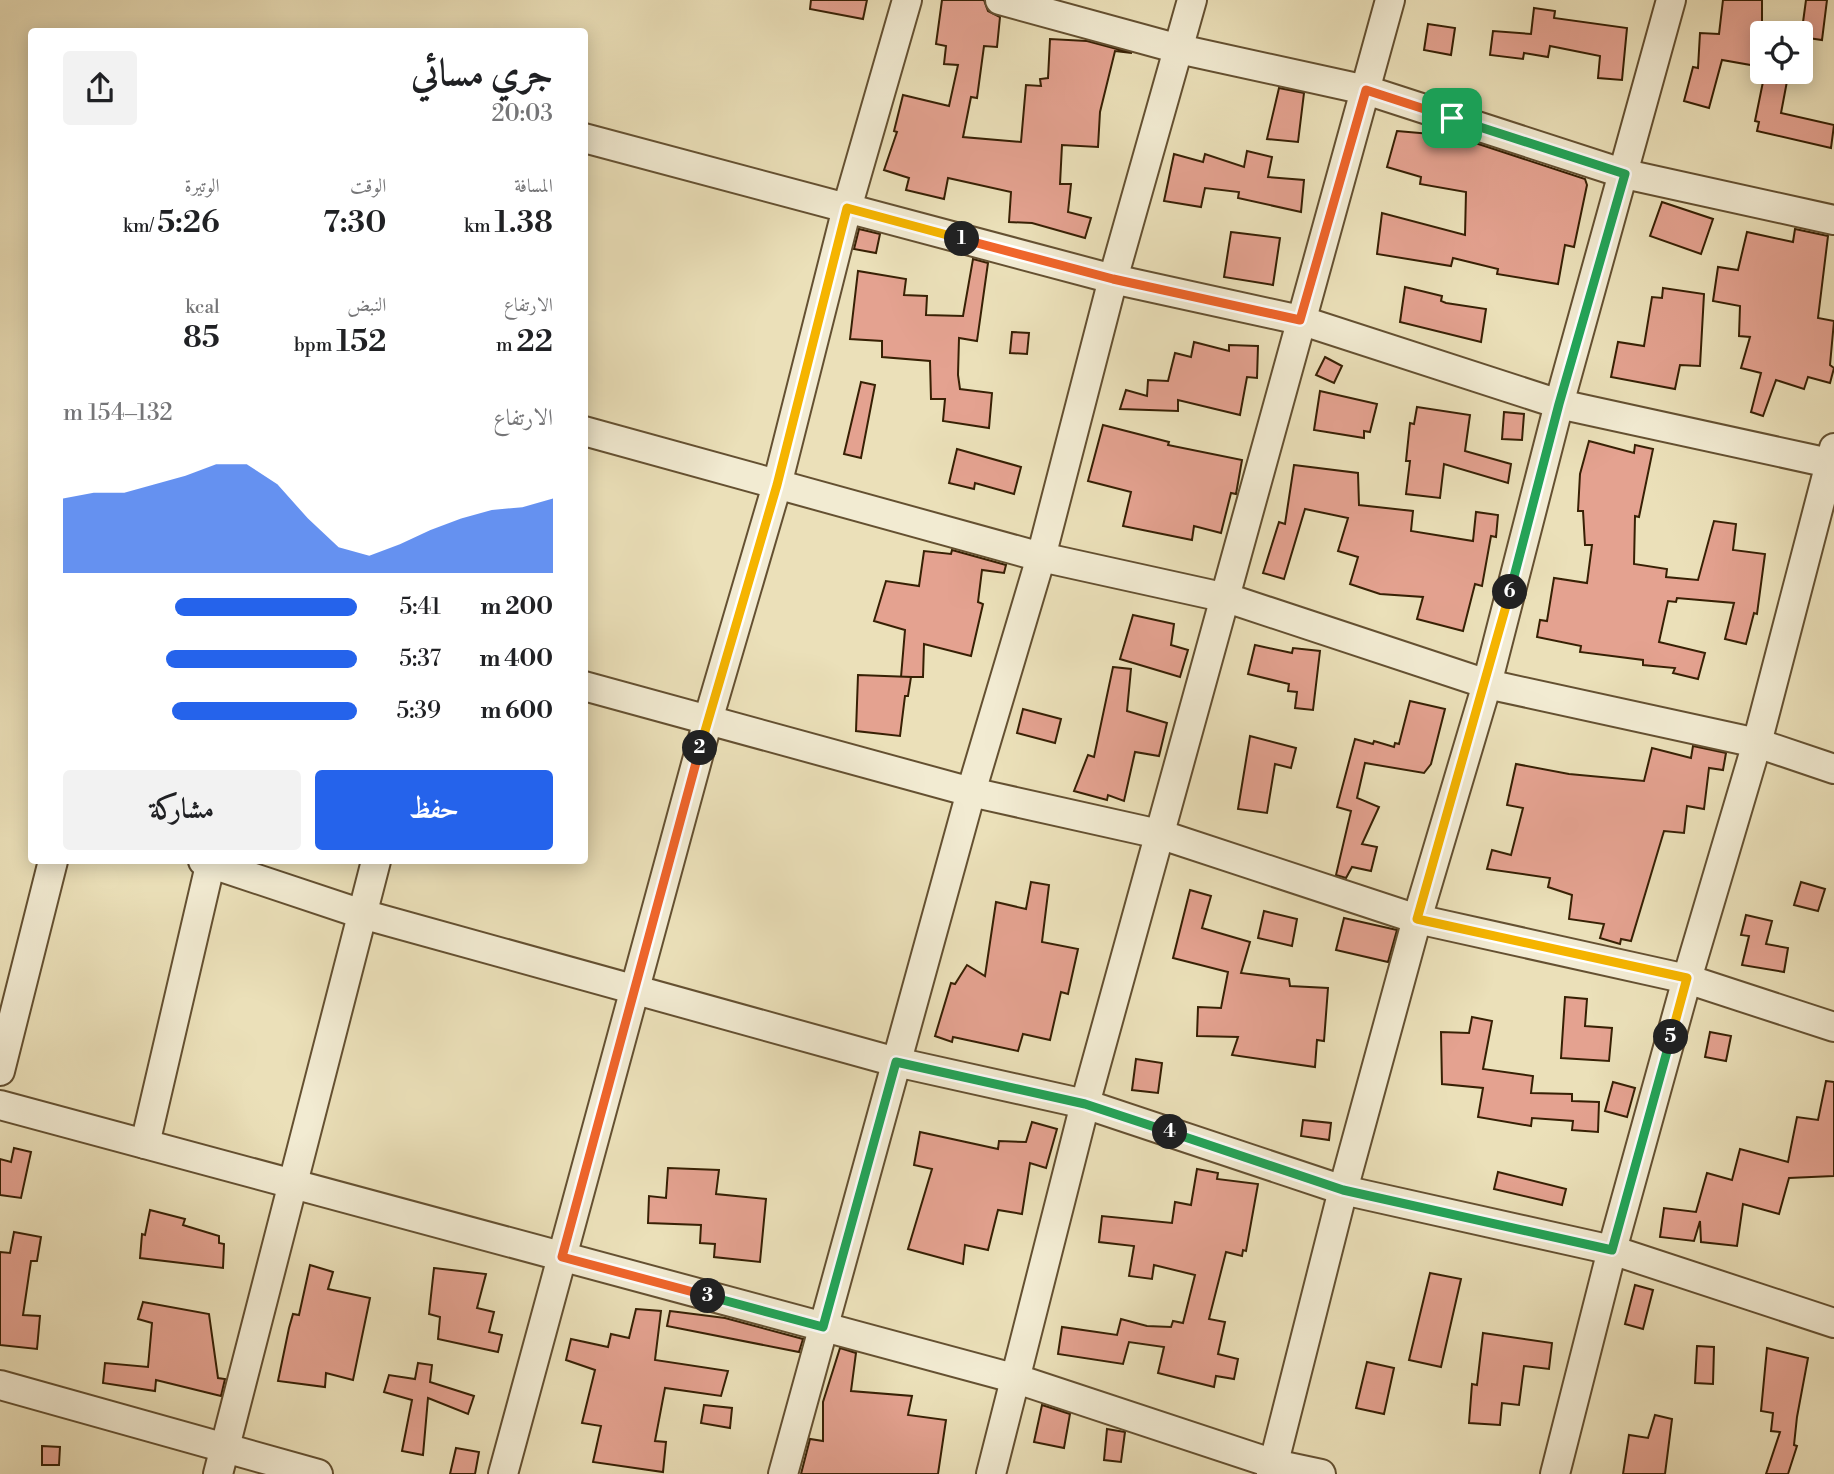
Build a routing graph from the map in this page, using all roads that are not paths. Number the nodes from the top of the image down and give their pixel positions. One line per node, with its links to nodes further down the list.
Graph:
1 (906, 0): 10 (street)
2 (1000, 0): 6 (street)
3 (1192, 0): 6 (street)
4 (1390, 0): 7 (street)
5 (1671, 0): 9 (street)
6 (1179, 49): 7 (street); 12 (street)
7 (1366, 90): 9 (street); 13 (street)
8 (588, 139): 10 (street)
9 (1625, 174): 11 (street); 14 (street)
10 (847, 208): 12 (street); 17 (street)
11 (1834, 220)
12 (1113, 279): 13 (street); 18 (street)
13 (1300, 320): 14 (street); 19 (street)
14 (1559, 404): 16 (street); 20 (street)
15 (588, 433): 17 (street)
16 (1833, 458): 23 (street)
17 (777, 485): 18 (street); 22 (street)
18 (1041, 557): 19 (street); 25 (street)
19 (1227, 598): 20 (street); 26 (street)
20 (1487, 684): 23 (street); 32 (street)
21 (588, 687): 22 (street)
22 (708, 720): 25 (street); 34 (street)
23 (1757, 743): 24 (street); 33 (street)
24 (1834, 769)
25 (971, 792): 26 (street); 36 (street)
26 (1159, 834): 32 (street); 38 (street)
27 (52, 864): 37 (street)
28 (208, 864): 40 (street)
29 (214, 864): 31 (street)
30 (375, 864): 31 (street)
31 (362, 914): 34 (street); 41 (street)
32 (1417, 919): 33 (street); 42 (street)
33 (1687, 978): 35 (street); 43 (street)
34 (635, 990): 36 (street); 44 (street)
35 (1834, 1027)
36 (896, 1062): 38 (street); 46 (street)
37 (0, 1071)
38 (1085, 1104): 42 (street); 47 (street)
39 (0, 1105): 40 (street)
40 (145, 1144): 41 (street)
41 (292, 1184): 44 (street); 49 (street)
42 (1343, 1190): 43 (street); 50 (street)
43 (1612, 1250): 45 (street); 56 (street)
44 (562, 1257): 46 (street); 52 (street)
45 (1834, 1323)
46 (823, 1327): 47 (street); 53 (street)
47 (1017, 1380): 50 (street); 54 (street)
48 (0, 1385): 49 (street)
49 (221, 1461): 51 (street)
50 (1272, 1469): 55 (street)
51 (318, 1474)
52 (503, 1474)
53 (783, 1474)
54 (991, 1474)
55 (1321, 1474)
56 (1555, 1474)

